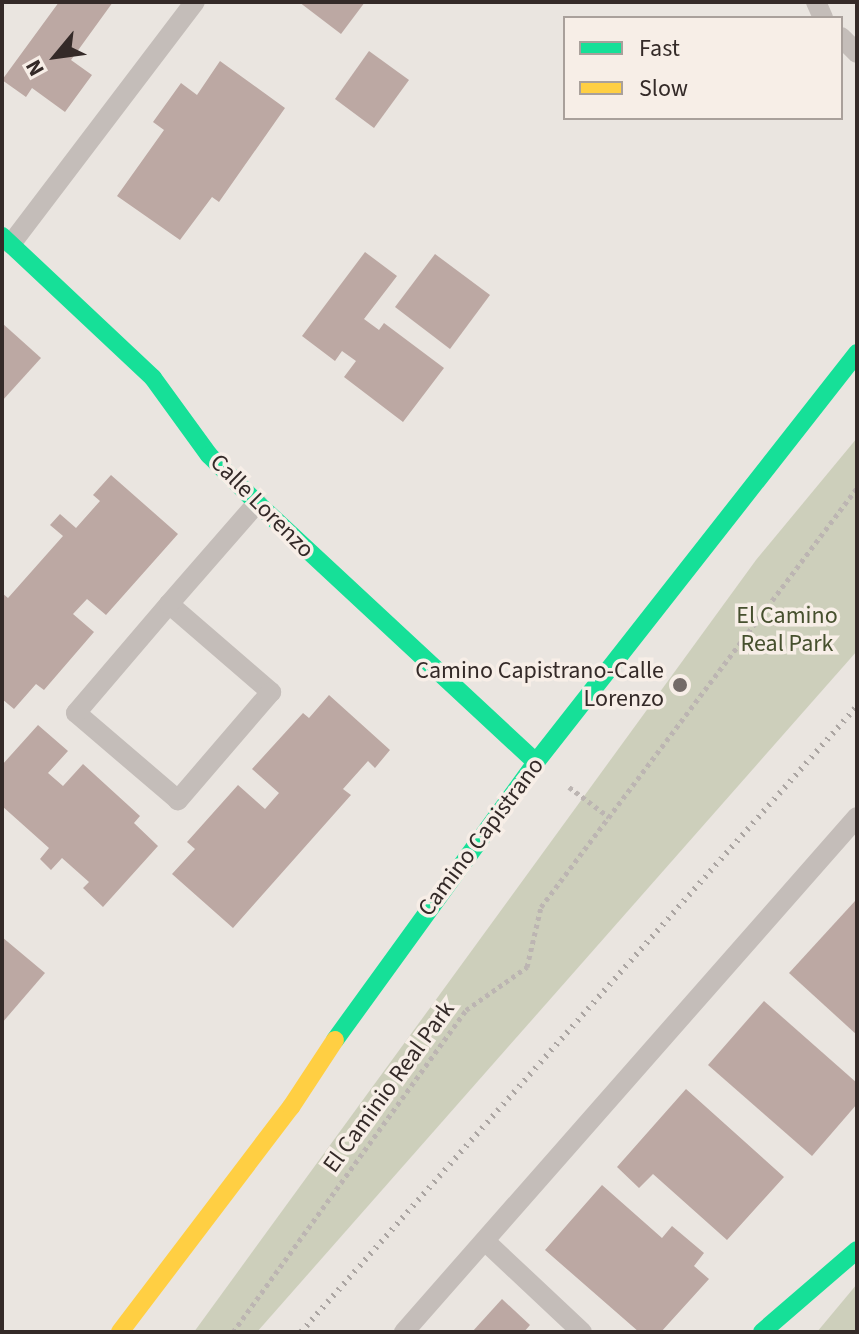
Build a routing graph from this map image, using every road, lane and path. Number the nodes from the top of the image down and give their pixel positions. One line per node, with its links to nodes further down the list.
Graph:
1 (195, 2): 2 (lane)
2 (7, 240): 5 (main road, Calle Lorenzo)
3 (857, 353): 7 (main road, Camino Capistrano)
4 (857, 488): 12 (path, El Caminio Real Park)
5 (257, 503): 6 (lane); 7 (main road, Calle Lorenzo)
6 (169, 604): 6 (lane)
7 (536, 762): 11 (main road, Camino Capistrano)
8 (857, 817): 9 (lane)
9 (485, 1241): 13 (lane); 14 (lane)
10 (857, 1250): 15 (main road)
11 (120, 1332)
12 (233, 1332)
13 (404, 1332)
14 (582, 1332)
15 (762, 1332)

